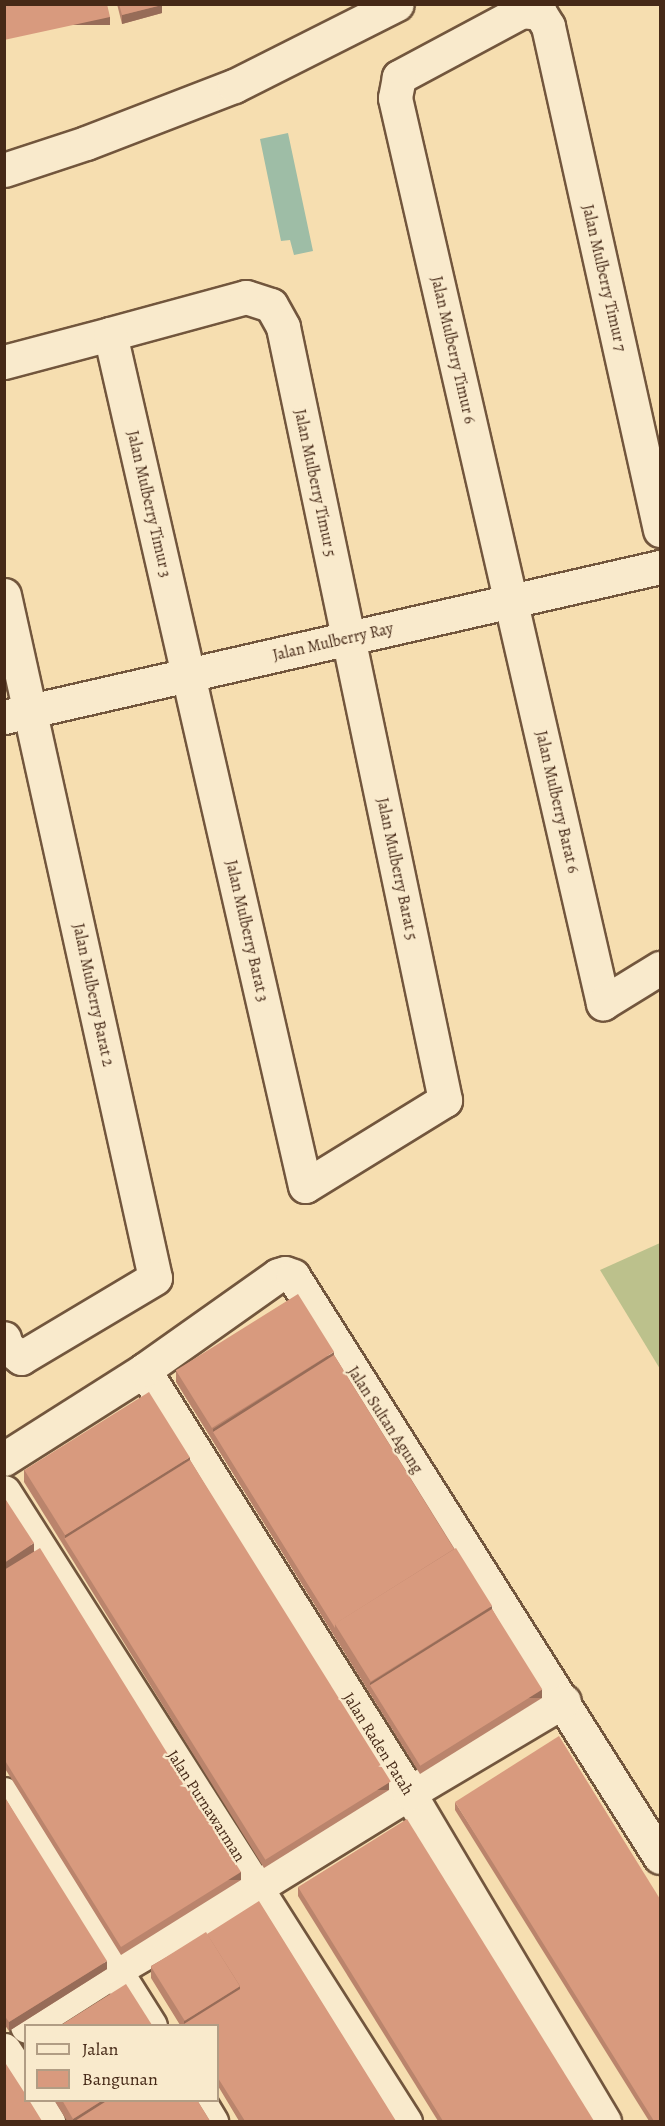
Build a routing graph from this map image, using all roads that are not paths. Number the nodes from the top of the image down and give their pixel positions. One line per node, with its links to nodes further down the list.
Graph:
1 (397, 4): 3 (street)
2 (545, 15): 6 (street, Jalan Mulberry Timur 7); 9 (street, Jalan Mulberry Timur 6)
3 (4, 170)
4 (110, 334): 5 (street); 10 (street, Jalan Mulberry Timur 5); 11 (street, Jalan Mulberry Timur 3)
5 (4, 362)
6 (660, 530)
7 (660, 567): 9 (street, Jalan Mulberry Ray)
8 (4, 595): 12 (street, Jalan Mulberry Barat 2)
9 (510, 602): 10 (street, Jalan Mulberry Ray); 13 (street, Jalan Mulberry Barat 6)
10 (348, 639): 11 (street, Jalan Mulberry Ray); 14 (street, Jalan Mulberry Barat 5)
11 (188, 675): 12 (street, Jalan Mulberry Ray); 14 (street, Jalan Mulberry Barat 3)
12 (17, 714): 15 (street, Jalan Mulberry Barat 2)
13 (660, 968)
14 (305, 1186)
15 (5, 1342)
16 (144, 1370): 17 (street, Jalan Sultan Agung); 19 (street, Jalan Sultan Agung); 20 (street, Jalan Raden Patah)
17 (4, 1459)
18 (4, 1492): 23 (street, Jalan Purnawarman)
19 (564, 1701): 20 (street); 22 (street, Jalan Sultan Agung)
20 (409, 1793): 23 (street); 36 (street, Jalan Raden Patah)
21 (4, 1794): 24 (street)
22 (660, 1857)
23 (257, 1887): 24 (street); 35 (street, Jalan Purnawarman)
24 (115, 1970): 25 (street); 26 (street)
25 (29, 2024)
26 (149, 2024)
27 (24, 2027): 28 (street)
28 (4, 2040)
29 (4, 2050): 30 (street)
30 (24, 2081)
31 (36, 2102): 33 (street)
32 (199, 2102): 34 (street)
33 (48, 2121)
34 (211, 2121)
35 (405, 2121)
36 (604, 2121)

